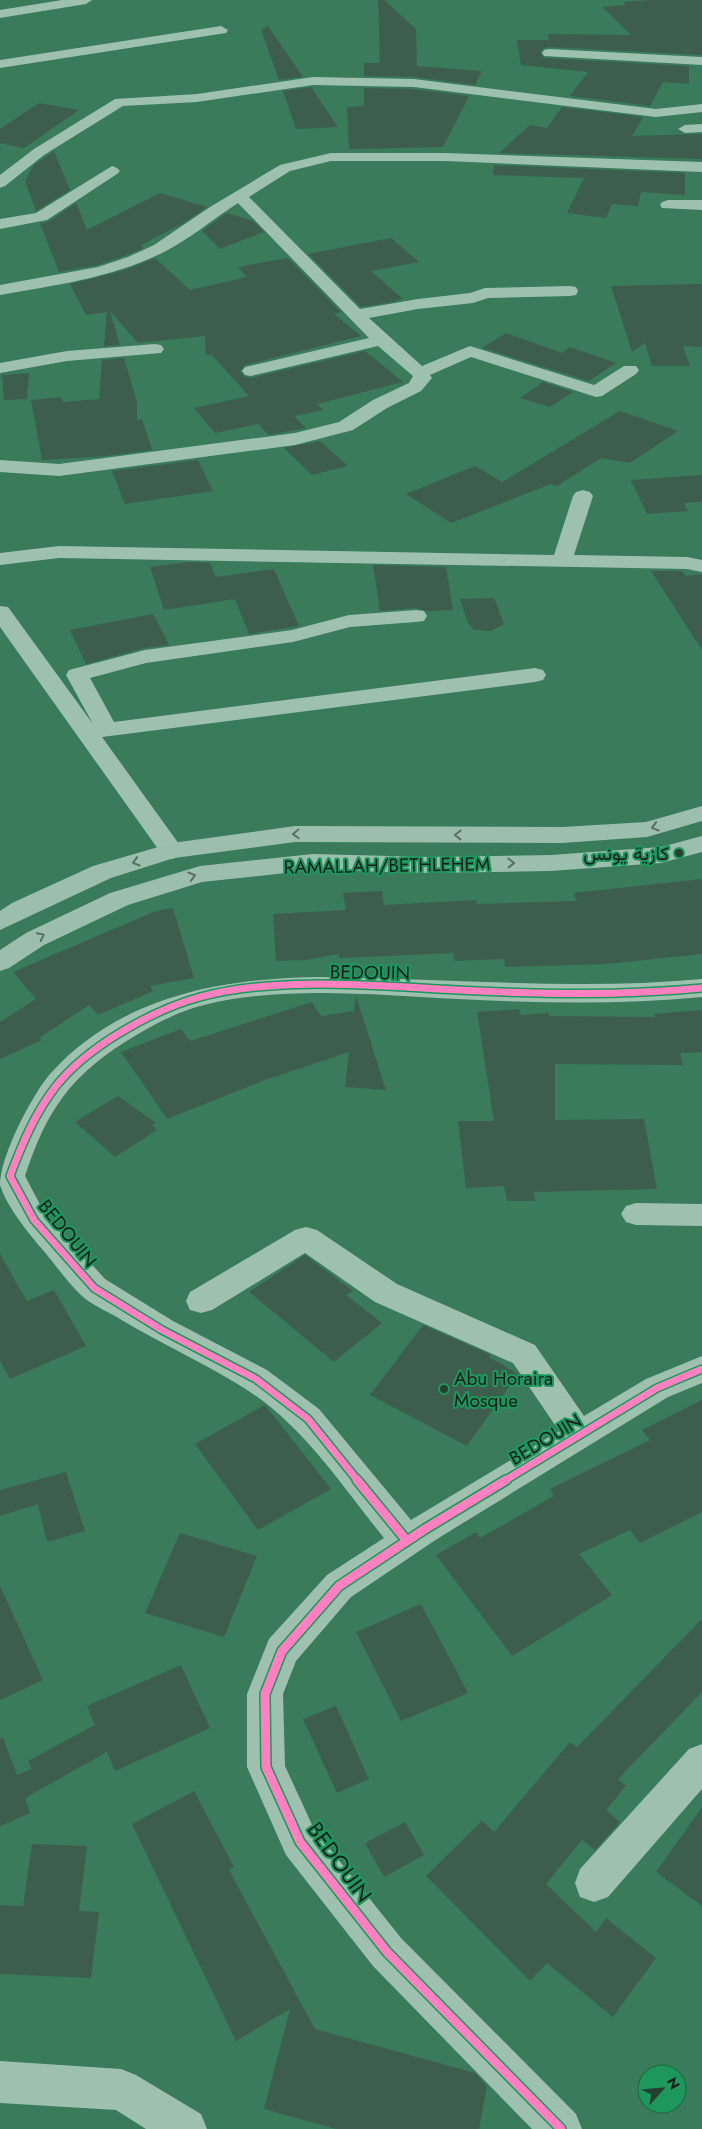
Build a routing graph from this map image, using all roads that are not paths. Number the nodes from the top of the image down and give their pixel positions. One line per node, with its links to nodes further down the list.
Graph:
1 (86, 0): 2 (street)
2 (0, 14)
3 (221, 30): 6 (street)
4 (549, 53): 5 (street)
5 (702, 62)
6 (0, 64)
7 (702, 108): 12 (street)
8 (702, 128): 9 (street)
9 (685, 129)
10 (702, 167): 13 (street)
11 (112, 171): 16 (street)
12 (0, 183)
13 (239, 196): 17 (street); 19 (street)
14 (668, 205): 15 (street)
15 (702, 205)
16 (0, 224)
17 (0, 290)
18 (570, 291): 19 (street)
19 (357, 316): 20 (street)
20 (380, 340): 23 (street); 25 (street)
21 (155, 349): 22 (street)
22 (0, 368)
23 (251, 370)
24 (630, 370): 25 (street)
25 (420, 373): 26 (street)
26 (0, 466)
27 (584, 496): 29 (street)
28 (0, 559): 29 (street)
29 (562, 561): 30 (street)
30 (702, 566)
31 (0, 612): 34 (street)
32 (416, 616): 34 (street)
33 (535, 675): 34 (street)
34 (97, 730): 37 (street)
35 (702, 813): 37 (main road, RAMALLAH/BETHLEHEM, one-way to 37)
36 (702, 844): 39 (main road, RAMALLAH/BETHLEHEM, one-way to 36)
37 (172, 851): 38 (main road, RAMALLAH/BETHLEHEM, one-way to 38)
38 (0, 922)
39 (0, 962)
40 (702, 988): 46 (street, BEDOUIN)
41 (636, 1214): 42 (street)
42 (702, 1215)
43 (201, 1301): 45 (street)
44 (702, 1369): 45 (street, BEDOUIN)
45 (580, 1436): 46 (street, BEDOUIN)
46 (407, 1541): 51 (street, BEDOUIN)
47 (702, 1762): 48 (street)
48 (594, 1883)
49 (0, 2082): 50 (street)
50 (186, 2129)
51 (562, 2129)

